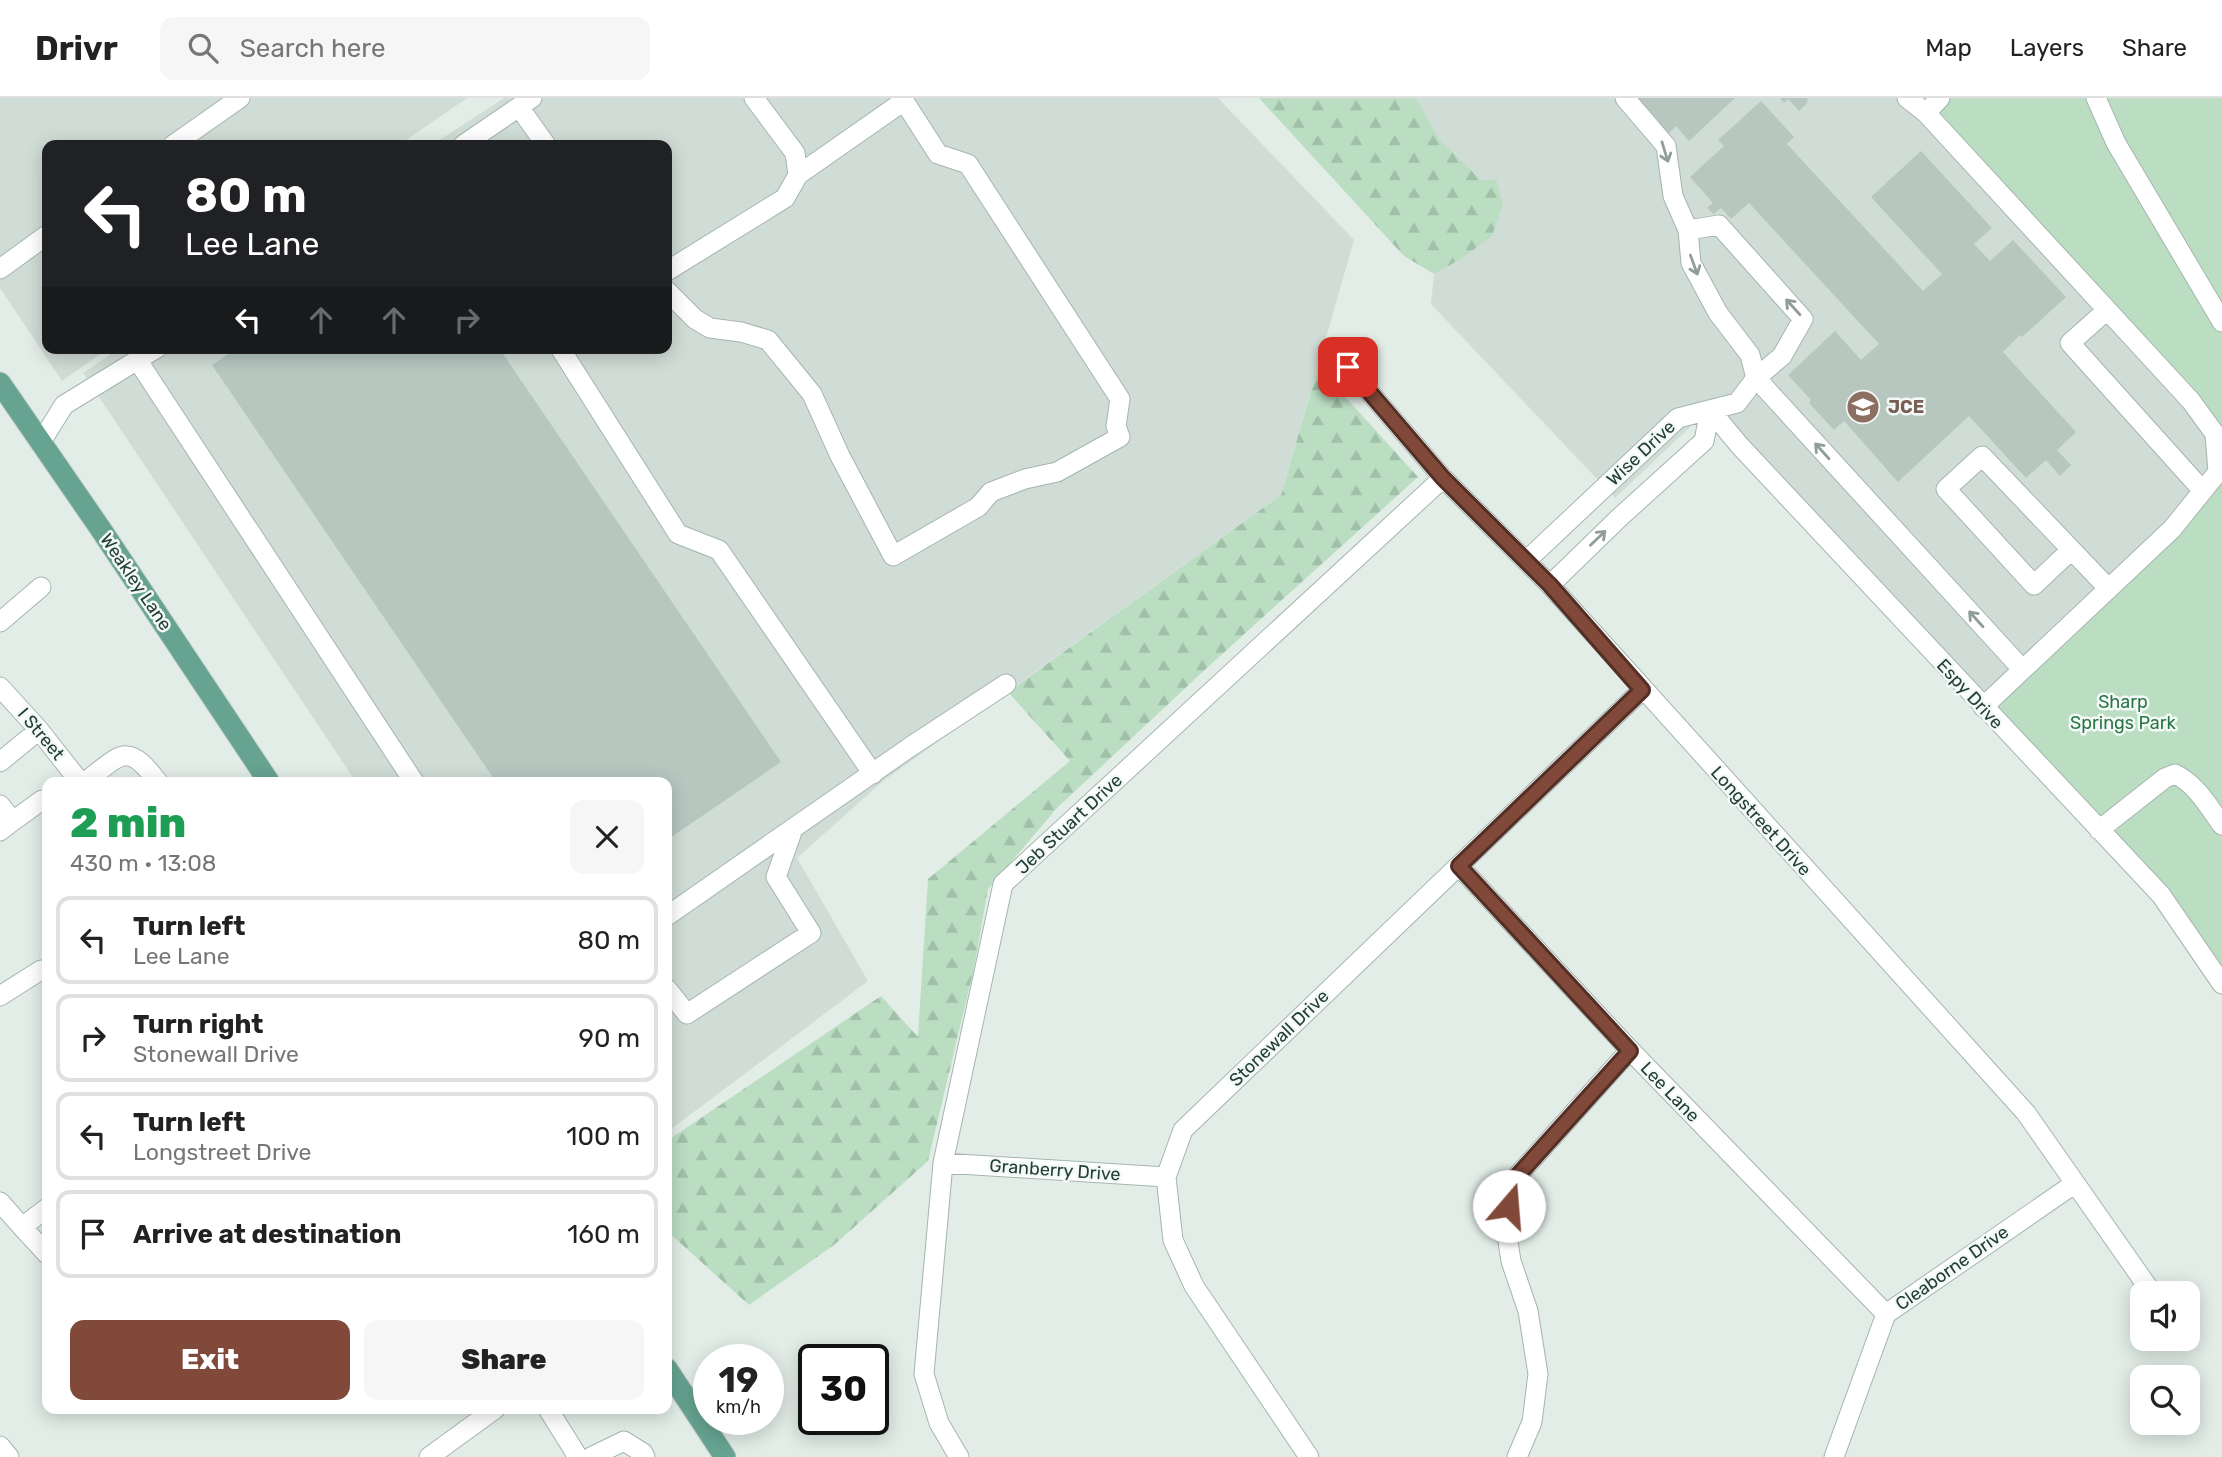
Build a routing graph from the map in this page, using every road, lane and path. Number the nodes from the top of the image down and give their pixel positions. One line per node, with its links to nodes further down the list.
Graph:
1 (240, 98): 9 (street)
2 (754, 98): 12 (street)
3 (1625, 98): 13 (street, one-way to 13)
4 (1907, 98): 8 (street)
5 (1940, 98): 8 (street)
6 (2096, 98): 19 (street)
7 (525, 102): 10 (street); 11 (street)
8 (1926, 113): 18 (street)
9 (180, 140)
10 (470, 140)
11 (544, 140)
12 (798, 175): 15 (street); 17 (street)
13 (1688, 230): 24 (street, one-way to 24); 24 (street, one-way to 13)
14 (42, 239): 16 (street)
15 (672, 268)
16 (0, 269)
17 (672, 296)
18 (2108, 310): 29 (street); 29 (street)
19 (2222, 322)
20 (148, 354): 22 (street)
21 (564, 354): 43 (street)
22 (138, 361): 27 (street); 48 (street)
23 (1348, 367): 28 (street, Longstreet Drive)
24 (1756, 378): 26 (street); 36 (street, one-way to 24)
25 (0, 383): 27 (main road, Weakley Lane)
26 (1710, 410): 31 (street, Wise Drive); 32 (street, Wise Drive, one-way to 26); 40 (street, Espy Drive)
27 (41, 442): 47 (main road, Weakley Lane)
28 (1443, 478): 31 (street, Longstreet Drive); 62 (street, Jeb Stuart Drive)
29 (2203, 491): 34 (street)
30 (2071, 550): 30 (street); 34 (street)
31 (1526, 561): 32 (street, Longstreet Drive)
32 (1550, 585): 39 (street, Longstreet Drive)
33 (41, 587): 35 (street)
34 (2108, 588): 36 (street)
35 (0, 622)
36 (2022, 669): 40 (street)
37 (1006, 684): 43 (street)
38 (0, 687): 41 (street, I Street)
39 (1642, 690): 55 (street, Stonewall Drive); 64 (street, Longstreet Drive)
40 (1983, 707): 54 (street, Espy Drive)
41 (39, 730): 42 (street); 44 (street, I Street)
42 (0, 762)
43 (873, 774): 53 (street)
44 (78, 777)
45 (89, 777): 46 (street)
46 (154, 777)
47 (267, 777)
48 (411, 777)
49 (42, 800): 52 (street)
50 (0, 805): 52 (street)
51 (2222, 825): 54 (street)
52 (6, 826)
53 (793, 829): 56 (street); 59 (street)
54 (2099, 830): 58 (street, Espy Drive)
55 (1459, 866): 61 (street, Lee Lane); 63 (street, Stonewall Drive)
56 (672, 913)
57 (41, 970): 60 (street)
58 (2222, 984)
59 (672, 995)
60 (0, 996)
61 (1630, 1051): 70 (street, Lee Lane); 83 (street)
62 (943, 1163): 63 (street, Granberry Drive); 81 (street, Jeb Stuart Drive)
63 (1166, 1177): 82 (street, Stonewall Drive)
64 (2074, 1184): 69 (street, Longstreet Drive); 70 (street, Cleaborne Drive)
65 (0, 1202): 67 (street)
66 (42, 1212): 67 (street)
67 (22, 1227): 68 (street)
68 (42, 1249)
69 (2143, 1281)
70 (1886, 1314): 84 (street, Cleaborne Drive)
71 (672, 1377): 80 (main road)
72 (488, 1414): 75 (street)
73 (551, 1414): 77 (street)
74 (0, 1446): 76 (street)
75 (432, 1456)
76 (9, 1457)
77 (578, 1457)
78 (591, 1457): 79 (street)
79 (645, 1457)
80 (725, 1457)
81 (959, 1457)
82 (1309, 1457)
83 (1517, 1457)
84 (1833, 1457)

